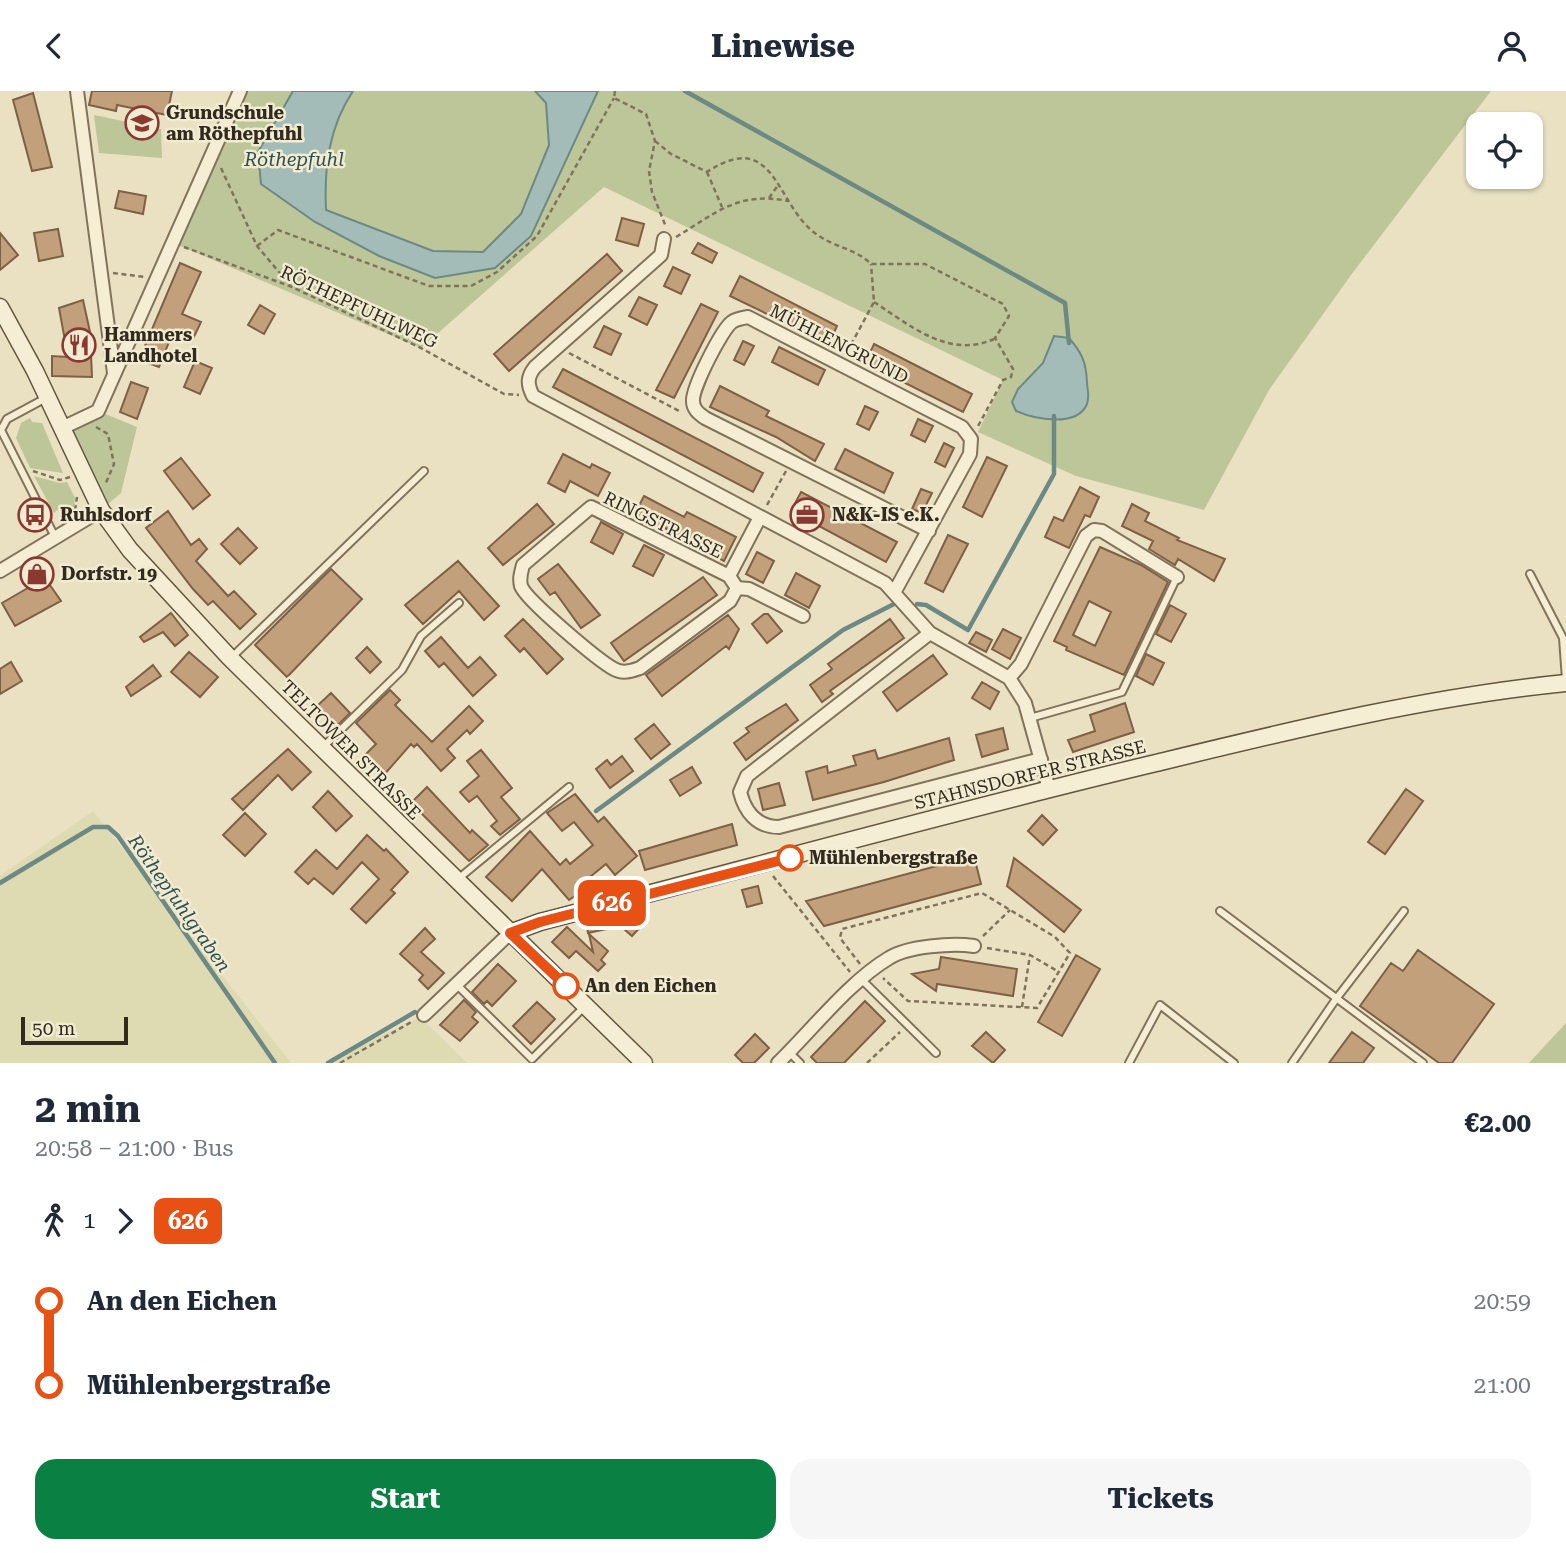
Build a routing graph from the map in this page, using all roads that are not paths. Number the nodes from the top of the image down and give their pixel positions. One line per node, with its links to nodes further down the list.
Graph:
1 (77, 91): 5 (street)
2 (240, 91): 5 (street)
3 (664, 239): 10 (street)
4 (0, 307): 6 (street, TELTOWER STRASSE)
5 (114, 373): 7 (street)
6 (48, 397): 7 (street, TELTOWER STRASSE); 12 (lane)
7 (62, 428): 9 (street, TELTOWER STRASSE)
8 (424, 471): 22 (lane)
9 (101, 510): 12 (street); 22 (street, TELTOWER STRASSE)
10 (760, 517): 15 (street, RINGSTRASSE); 18 (street)
11 (929, 531): 11 (street, MÜHLENGRUND); 18 (street)
12 (55, 537): 13 (street)
13 (0, 571)
14 (1530, 574): 24 (lane)
15 (729, 576): 17 (street, RINGSTRASSE); 17 (street, RINGSTRASSE)
16 (1177, 577): 23 (street); 25 (lane)
17 (737, 589): 20 (street)
18 (895, 591): 21 (street)
19 (458, 603): 26 (lane)
20 (803, 616)
21 (930, 633): 23 (street); 27 (street)
22 (230, 658): 26 (street, TELTOWER STRASSE)
23 (1009, 678): 25 (street)
24 (1566, 681): 29 (street, STAHNSDORFER STRASSE)
25 (1030, 717): 27 (street)
26 (321, 748): 30 (street, TELTOWER STRASSE)
27 (1041, 759): 29 (street)
28 (569, 787): 30 (lane)
29 (1049, 789): 33 (street, STAHNSDORFER STRASSE)
30 (456, 881): 33 (street, TELTOWER STRASSE)
31 (1220, 911): 37 (lane)
32 (1404, 911): 37 (lane)
33 (510, 933): 36 (street); 38 (street, TELTOWER STRASSE)
34 (974, 946): 35 (street)
35 (860, 981): 40 (street); 41 (lane)
36 (457, 985): 38 (lane); 39 (street)
37 (1336, 999): 47 (lane); 48 (lane)
38 (586, 1006): 42 (street, TELTOWER STRASSE)
39 (424, 1015)
40 (789, 1052): 43 (street); 44 (lane)
41 (936, 1053)
42 (644, 1063)
43 (778, 1063)
44 (800, 1063)
45 (1129, 1063): 46 (lane)
46 (1234, 1063)
47 (1292, 1063)
48 (1423, 1063)

